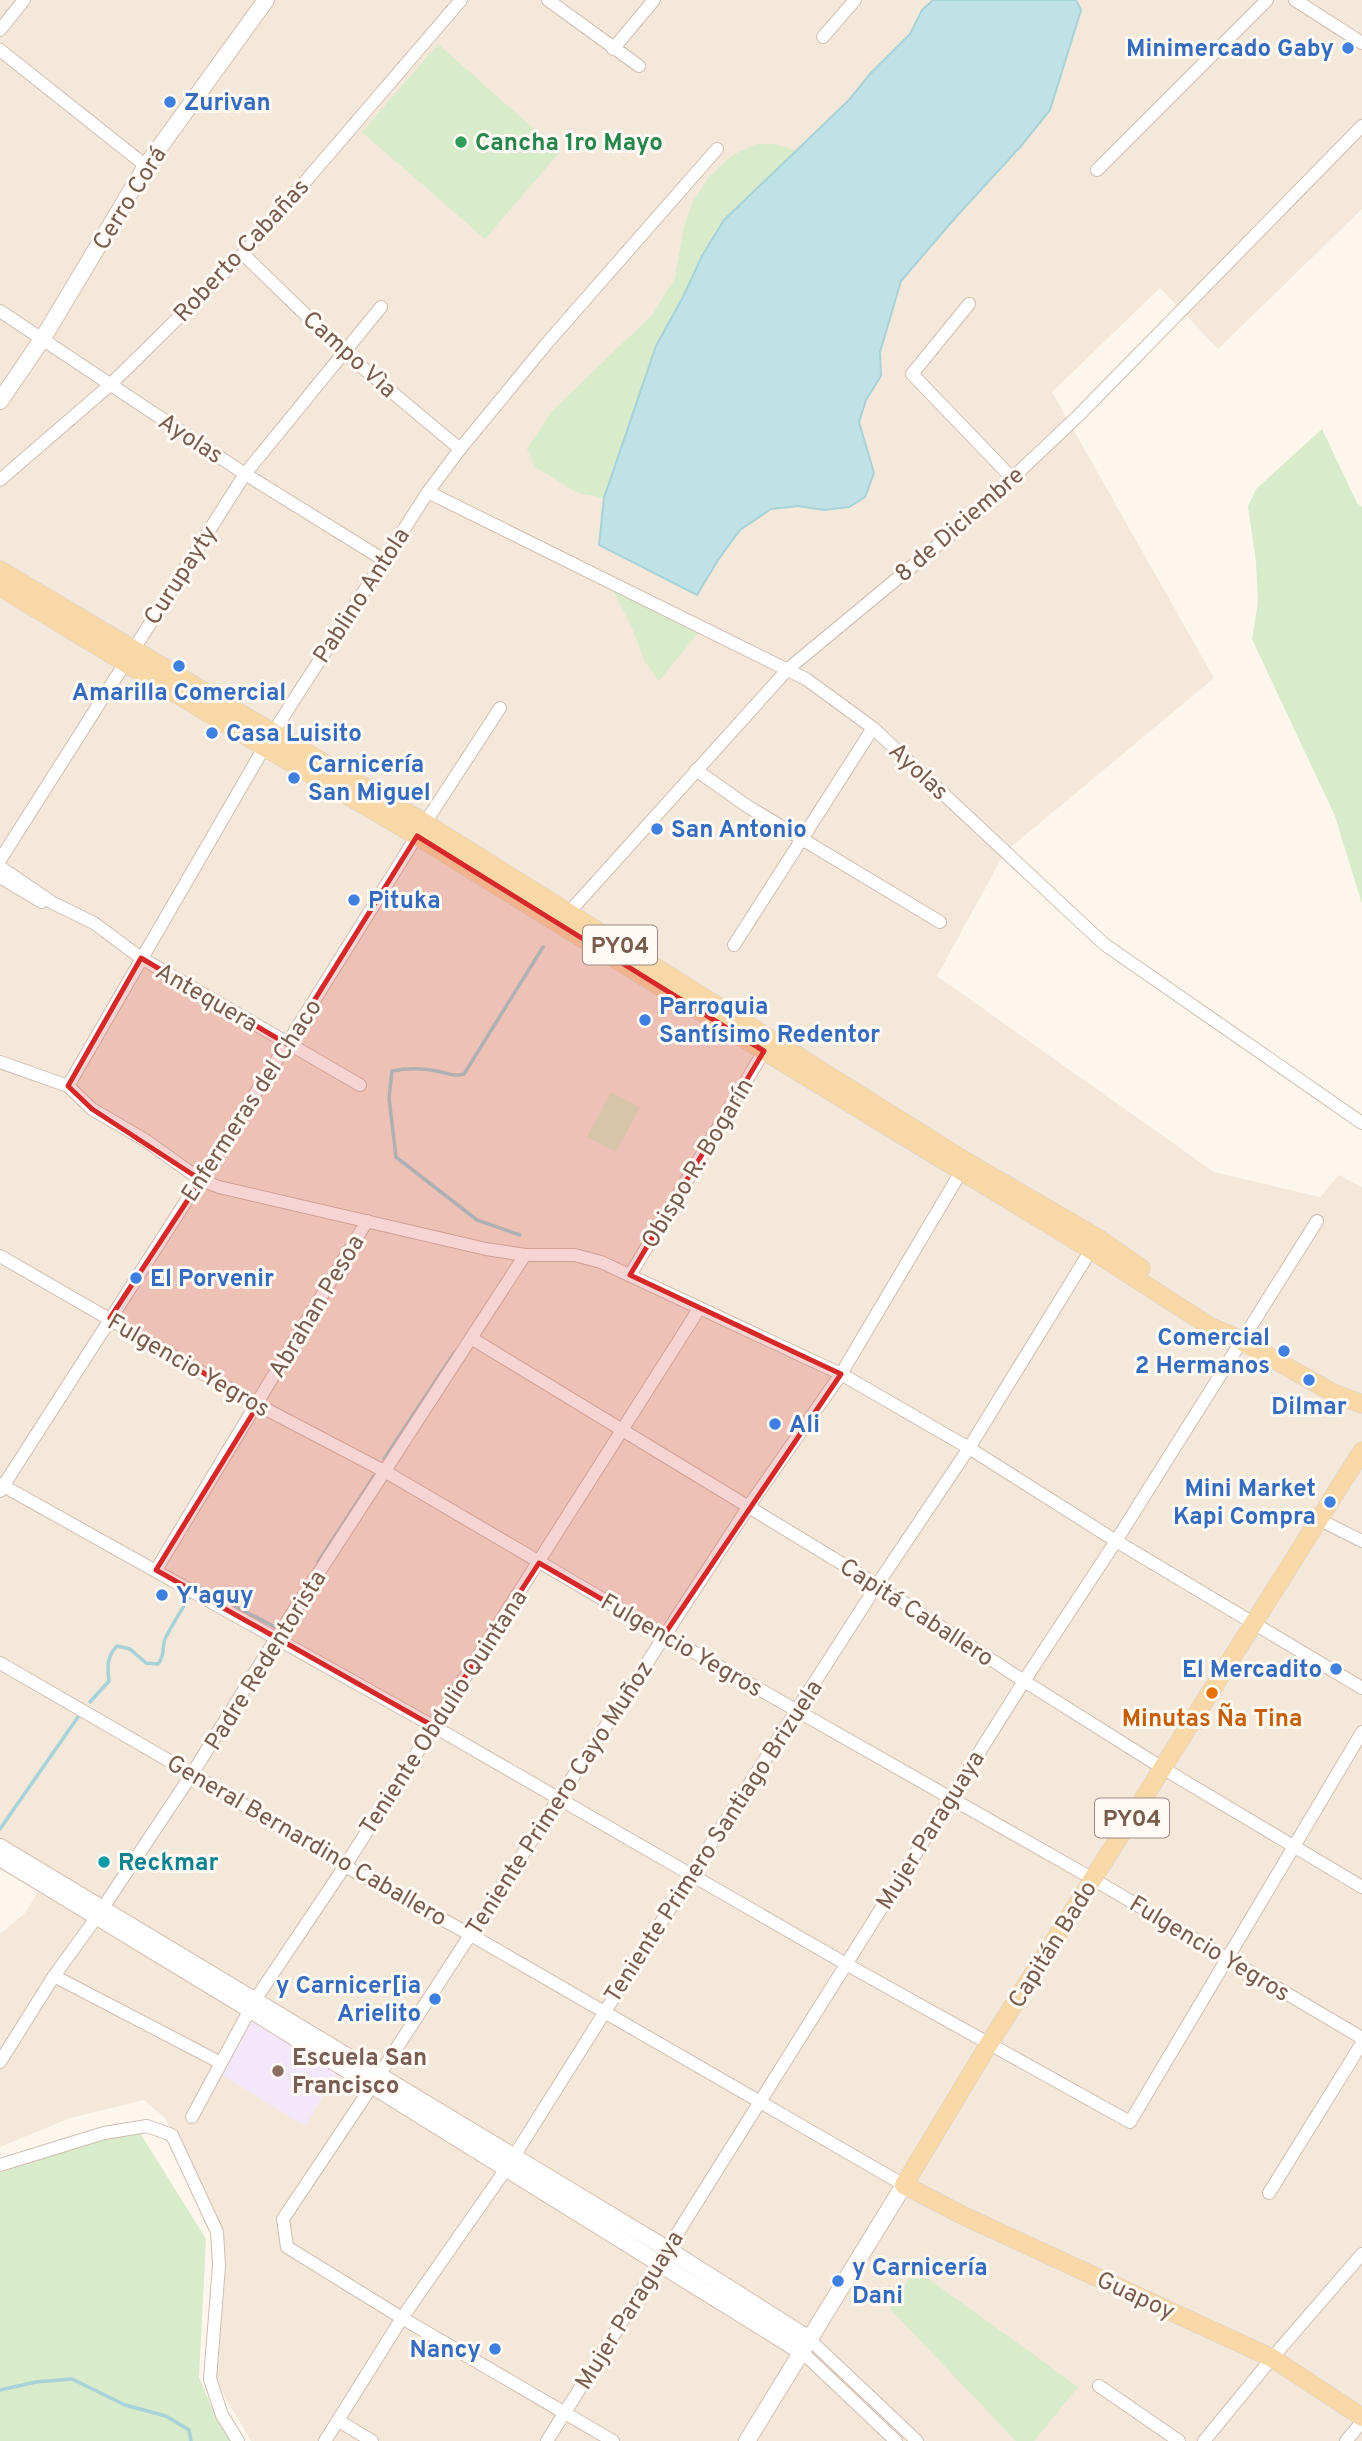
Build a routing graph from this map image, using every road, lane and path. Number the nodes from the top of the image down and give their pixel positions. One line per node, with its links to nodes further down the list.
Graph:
1 (24, 0): 9 (street)
2 (267, 0): 17 (main road, Cerro Corá)
3 (461, 0): 19 (street, Roberto Cabañas)
4 (548, 0): 12 (street)
5 (654, 0): 12 (street)
6 (855, 0): 10 (street)
7 (1267, 0): 18 (street)
8 (1295, 0): 11 (street)
9 (0, 30)
10 (823, 37)
11 (1362, 43)
12 (613, 49): 14 (street)
13 (0, 50): 17 (street)
14 (639, 66)
15 (1362, 127): 29 (street, 8 de Diciembre)
16 (717, 149): 27 (street, Pablino Antola)
17 (146, 166): 23 (main road, Cerro Corá)
18 (1097, 170)
19 (243, 254): 24 (street, Campo Vìa); 25 (street, Roberto Cabañas)
20 (969, 304): 29 (street)
21 (381, 307): 24 (street, Curupayty)
22 (0, 311): 23 (street, Ayolas)
23 (43, 338): 25 (street, Ayolas); 26 (main road, Cerro Corá)
24 (344, 352): 27 (street, Campo Vìa); 28 (street, Curupayty)
25 (110, 385): 28 (street, Ayolas); 30 (street, Roberto Cabañas)
26 (0, 401)
27 (460, 449): 31 (street, Pablino Antola)
28 (245, 474): 32 (street, Ayolas); 35 (street, Curupayty)
29 (1012, 478): 36 (street, 8 de Diciembre)
30 (0, 480)
31 (428, 492): 32 (street, Pablino Antola); 36 (street, Ayolas)
32 (384, 560): 39 (street, Pablino Antola)
33 (0, 570): 35 (main road, PY04)
34 (0, 587): 35 (main road, PY04)
35 (128, 656): 39 (main road, PY04); 43 (street, Curupayty)
36 (788, 669): 38 (street, Ayolas); 40 (street, 8 de Diciembre)
37 (500, 708): 41 (street, Enfermeras del Chaco)
38 (873, 728): 42 (street); 56 (street, Ayolas)
39 (268, 741): 41 (main road, PY04); 50 (street, Pablino Antola)
40 (696, 771): 42 (street); 46 (street, 8 de Diciembre)
41 (421, 829): 46 (main road, PY04); 51 (street, Enfermeras del Chaco)
42 (802, 838): 47 (street); 49 (street)
43 (0, 860)
44 (0, 867): 48 (street)
45 (0, 877): 48 (street)
46 (563, 918): 52 (main road, PY04); 57 (main road, PY04)
47 (940, 922)
48 (94, 923): 50 (street, Antequera)
49 (734, 945)
50 (141, 958): 51 (street, Antequera); 55 (street, Pablino Antola)
51 (288, 1044): 54 (street, Antequera); 58 (street, Enfermeras del Chaco)
52 (764, 1051): 57 (main road, PY04); 64 (street, Obispo R. Bogarín)
53 (0, 1062): 55 (street)
54 (360, 1085)
55 (68, 1086): 58 (street)
56 (1362, 1122)
57 (964, 1167): 61 (main road, PY04); 69 (street, Teniente Primero Cayo Muñoz)
58 (201, 1180): 59 (street); 66 (street, Enfermeras del Chaco)
59 (367, 1221): 62 (street); 71 (street, Abrahan Pesoa)
60 (1317, 1221): 68 (street, Mujer Paraguaya)
61 (1095, 1244): 68 (main road, PY04); 73 (street, Teniente Primero Santiago Brizuela)
62 (525, 1255): 64 (street); 67 (street, Padre Redentorista)
63 (0, 1256): 66 (street, Fulgencio Yegros)
64 (630, 1275): 65 (street)
65 (699, 1309): 69 (street); 72 (street, Teniente Obdulio Quintana)
66 (110, 1318): 71 (street, Fulgencio Yegros); 76 (street, Enfermeras del Chaco)
67 (471, 1338): 72 (street, Capitá Caballero); 75 (street, Padre Redentorista)
68 (1235, 1338): 70 (main road, PY04); 79 (street, Mujer Paraguaya)
69 (841, 1374): 73 (street); 77 (street, Teniente Primero Cayo Muñoz)
70 (1362, 1404)
71 (258, 1405): 75 (street, Fulgencio Yegros); 82 (street, Abrahan Pesoa)
72 (623, 1429): 77 (street, Capitá Caballero); 81 (street, Teniente Obdulio Quintana)
73 (969, 1448): 79 (street); 83 (street, Teniente Primero Santiago Brizuela)
74 (1362, 1451): 78 (main road, Capitán Bado / PY04)
75 (386, 1472): 81 (street, Fulgencio Yegros); 86 (street, Padre Redentorista)
76 (1, 1487): 82 (street)
77 (749, 1506): 83 (street, Capitá Caballero); 85 (street, Teniente Primero Cayo Muñoz)
78 (1320, 1520): 80 (street); 84 (main road, Capitán Bado / PY04)
79 (1116, 1541): 84 (street); 88 (street, Mujer Paraguaya)
80 (1362, 1541)
81 (539, 1563): 85 (street, Fulgencio Yegros); 91 (street, Teniente Obdulio Quintana)
82 (156, 1570): 86 (street)
83 (877, 1585): 88 (street, Capitá Caballero); 90 (street, Teniente Primero Santiago Brizuela)
84 (1253, 1621): 89 (street); 93 (main road, Capitán Bado / PY04)
85 (664, 1635): 90 (street, Fulgencio Yegros); 96 (street, Teniente Primero Cayo Muñoz)
86 (277, 1637): 91 (street); 94 (street, Padre Redentorista)
87 (0, 1663): 94 (street, General Bernardino Caballero)
88 (1024, 1681): 93 (street, Capitá Caballero); 95 (street, Mujer Paraguaya)
89 (1362, 1688)
90 (797, 1711): 95 (street, Fulgencio Yegros); 101 (street, Teniente Primero Santiago Brizuela)
91 (433, 1726): 96 (street); 100 (street, Teniente Obdulio Quintana)
92 (1362, 1732): 97 (street)
93 (1164, 1769): 97 (street, Capitá Caballero); 102 (main road, Capitán Bado / PY04)
94 (192, 1774): 100 (street, General Bernardino Caballero); 104 (street, Padre Redentorista)
95 (951, 1797): 102 (street, Fulgencio Yegros); 107 (street, Mujer Paraguaya)
96 (559, 1799): 101 (street); 105 (street, Teniente Primero Cayo Muñoz)
97 (1294, 1846): 103 (street, Capitá Caballero); 106 (street)
98 (0, 1847): 104 (main road)
99 (0, 1858): 104 (main road)
100 (345, 1866): 105 (street, General Bernardino Caballero); 109 (street, Teniente Obdulio Quintana)
101 (691, 1875): 107 (street); 110 (street, Teniente Primero Santiago Brizuela)
102 (1093, 1879): 106 (street, Fulgencio Yegros); 112 (main road, Capitán Bado / PY04)
103 (1362, 1886)
104 (99, 1912): 108 (street, Padre Redentorista); 109 (main road)
105 (471, 1935): 110 (street, General Bernardino Caballero); 115 (street, Teniente Primero Cayo Muñoz)
106 (1228, 1957): 111 (street, Fulgencio Yegros); 112 (street)
107 (846, 1964): 112 (street); 116 (street, Mujer Paraguaya)
108 (54, 1976): 113 (street, Padre Redentorista); 114 (street)
109 (252, 2004): 114 (street, Teniente Obdulio Quintana); 115 (main road)
110 (604, 2012): 116 (street, General Bernardino Caballero); 118 (street, Teniente Primero Santiago Brizuela)
111 (1362, 2040): 121 (street)
112 (989, 2044): 120 (main road, Capitán Bado / PY04)
113 (0, 2062)
114 (221, 2063): 117 (street, Teniente Obdulio Quintana)
115 (376, 2081): 118 (main road); 124 (street, Teniente Primero Cayo Muñoz)
116 (759, 2102): 120 (street, General Bernardino Caballero); 123 (street, Mujer Paraguaya)
117 (192, 2117)
118 (510, 2162): 123 (main road); 124 (street, Teniente Primero Santiago Brizuela)
119 (0, 2165): 133 (street)
120 (904, 2185): 125 (main road, Capitán Bado); 126 (main road, Guapoy)
121 (1269, 2193)
122 (1362, 2254): 126 (street)
123 (662, 2256): 125 (main road); 128 (street, Mujer Paraguaya)
124 (402, 2318): 128 (street); 129 (street, Teniente Primero Santiago Brizuela)
125 (805, 2346): 131 (street); 132 (street); 138 (main road, Capitán Bado)
126 (1272, 2358): 130 (main road, Guapoy); 141 (street)
127 (1099, 2386): 140 (street)
128 (565, 2413): 136 (street, Mujer Paraguaya); 137 (street)
129 (338, 2420): 134 (street, Teniente Primero Santiago Brizuela); 135 (street)
130 (1362, 2420): 142 (street)
131 (899, 2424): 132 (street); 139 (street)
132 (891, 2439)
133 (237, 2441)
134 (325, 2441)
135 (372, 2441)
136 (547, 2441)
137 (613, 2441)
138 (747, 2441)
139 (917, 2441)
140 (1179, 2441)
141 (1204, 2441)
142 (1346, 2441)

